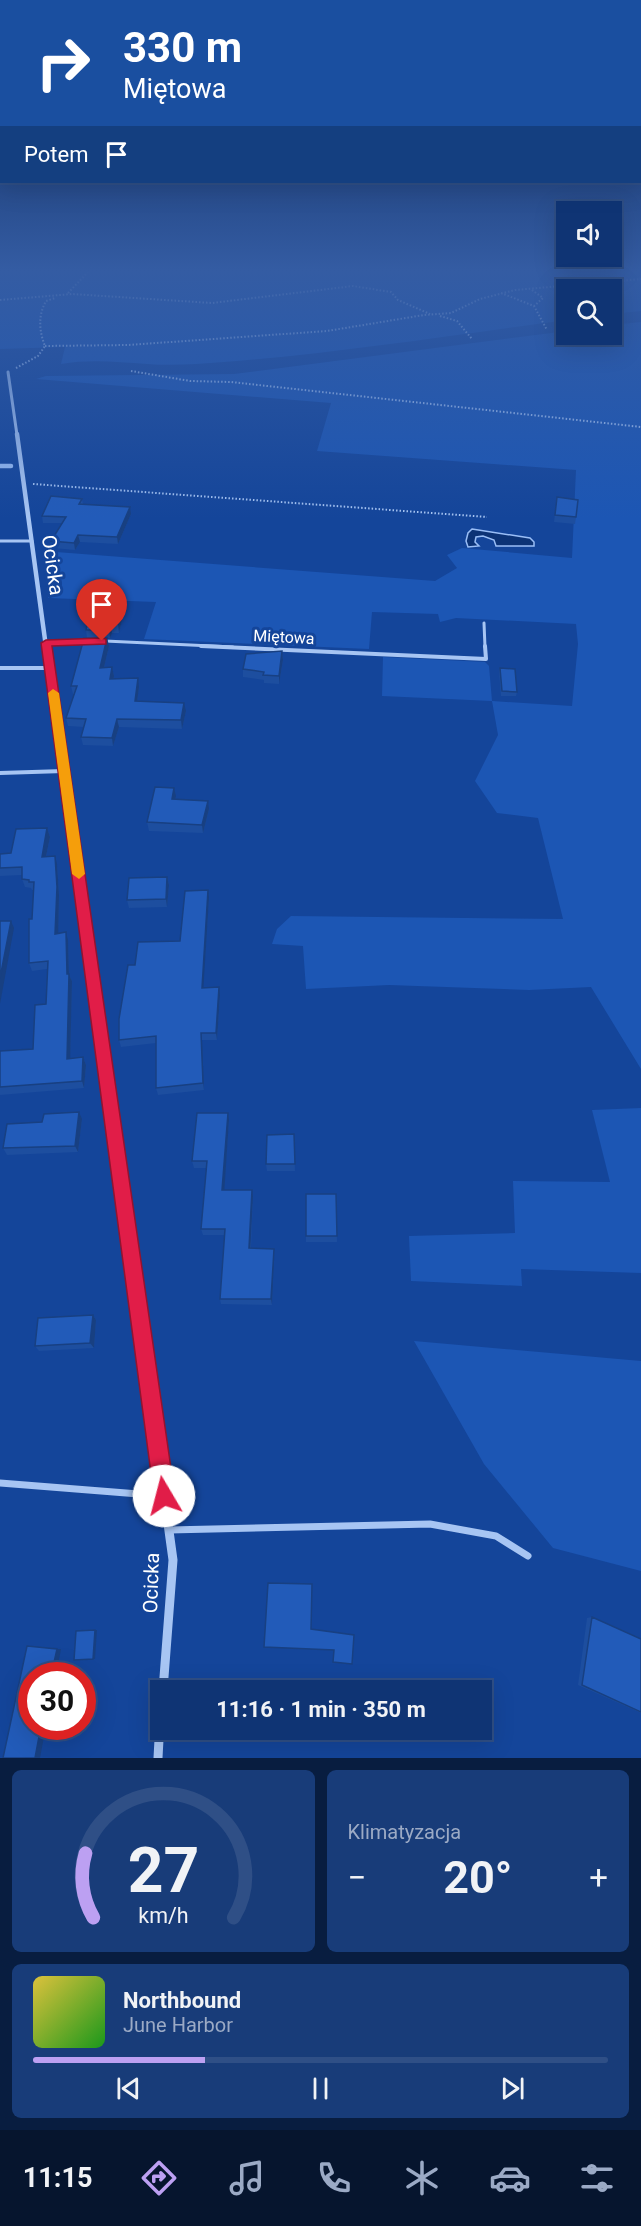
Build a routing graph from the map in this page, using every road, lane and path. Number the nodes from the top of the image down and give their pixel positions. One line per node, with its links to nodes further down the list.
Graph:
1 (40, 354): 3 (path)
2 (131, 371): 4 (path)
3 (8, 372): 5 (street, Ocicka)
4 (641, 427)
5 (25, 485): 6 (path); 8 (street, Ocicka)
6 (487, 517)
7 (0, 541): 8 (lane)
8 (32, 541): 12 (street, Ocicka)
9 (484, 623): 10 (lane, Miętowa)
10 (102, 641)
11 (91, 642): 12 (lane)
12 (46, 643): 14 (street, Ocicka)
13 (0, 668): 14 (lane)
14 (50, 668): 15 (street, Ocicka)
15 (64, 771): 16 (lane); 18 (street, Ocicka)
16 (0, 773)
17 (0, 1483): 18 (lane)
18 (164, 1496): 19 (street, Ocicka)
19 (169, 1530): 20 (lane); 21 (street, Ocicka)
20 (528, 1556)
21 (164, 1680)
22 (159, 1740): 23 (street)
23 (158, 1758)

